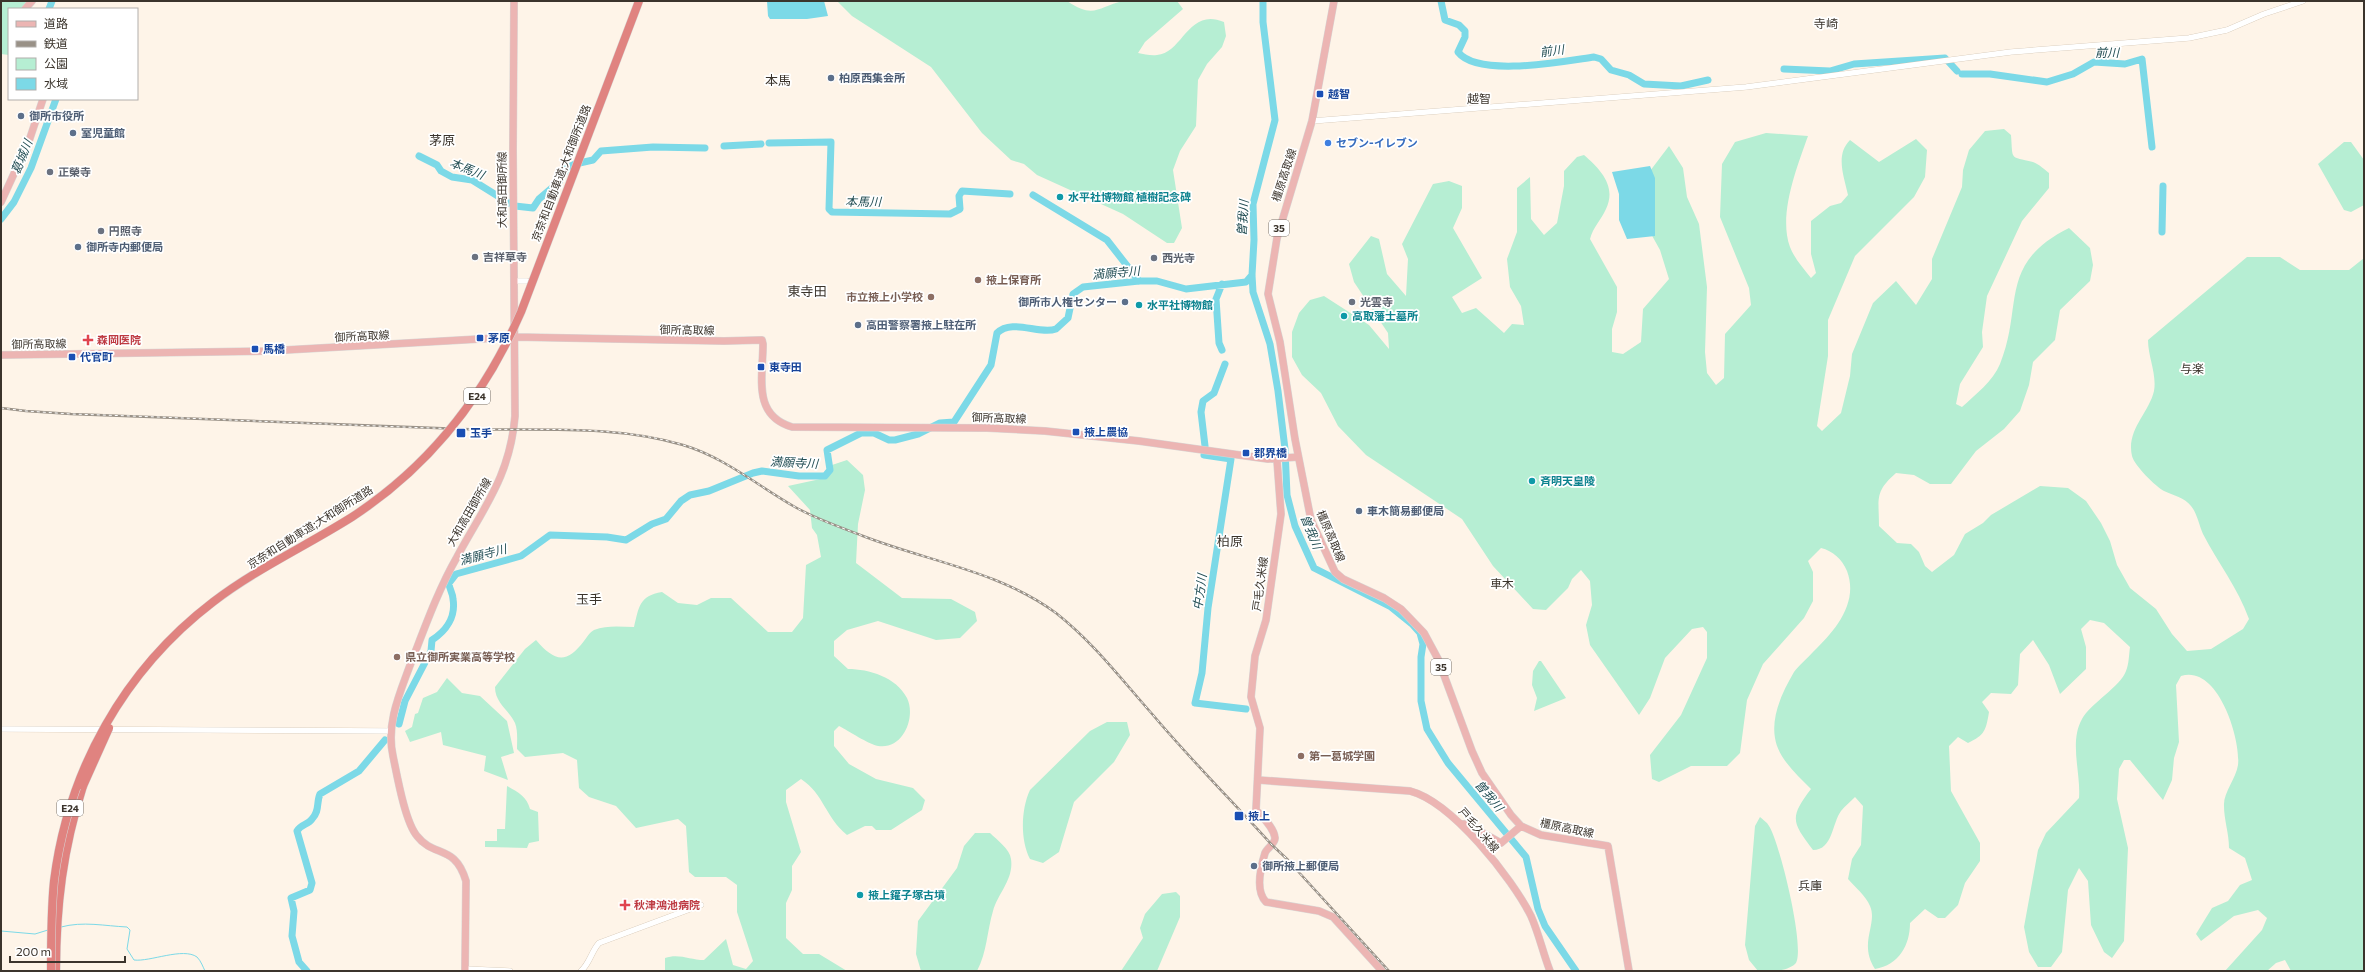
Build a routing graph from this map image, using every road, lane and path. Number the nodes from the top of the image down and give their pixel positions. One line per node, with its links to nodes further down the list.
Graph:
1 (514, 1): 8 (main road, 大和高田御所線)
2 (639, 1): 14 (highway, 京奈和自動車道;大和御所道路 / E24, bridge)
3 (1334, 1): 6 (main road, 橿原高取線 / 35)
4 (2303, 1): 6 (street)
5 (44, 100): 7 (main road)
6 (1312, 121): 12 (main road, 橿原高取線 / 35)
7 (1, 202)
8 (514, 281): 9 (street); 10 (main road, 大和高田御所線)
9 (527, 281)
10 (515, 337): 11 (main road, 御所高取線); 13 (main road, 御所高取線); 16 (main road, 大和高田御所線)
11 (1, 355)
12 (1297, 457): 13 (main road, 御所高取線); 19 (main road, 橿原高取線 / 35)
13 (1278, 460): 17 (main road, 戸毛久米線)
14 (147, 664): 22 (highway, 京奈和自動車道;大和御所道路 / E24, bridge); 23 (highway, 京奈和自動車道;大和御所道路 / E24, bridge)
15 (1, 729): 16 (street)
16 (391, 731): 21 (main road, 大和高田御所線)
17 (1258, 780): 18 (main road, 戸毛久米線); 26 (main road, 戸毛久米線)
18 (1462, 824): 19 (main road); 27 (main road, 戸毛久米線)
19 (1519, 827): 28 (main road, 橿原高取線 / 35)
20 (701, 906): 25 (street)
21 (465, 970): 24 (street)
22 (51, 971)
23 (57, 971)
24 (510, 971)
25 (581, 971)
26 (1382, 971)
27 (1550, 971)
28 (1629, 971)

